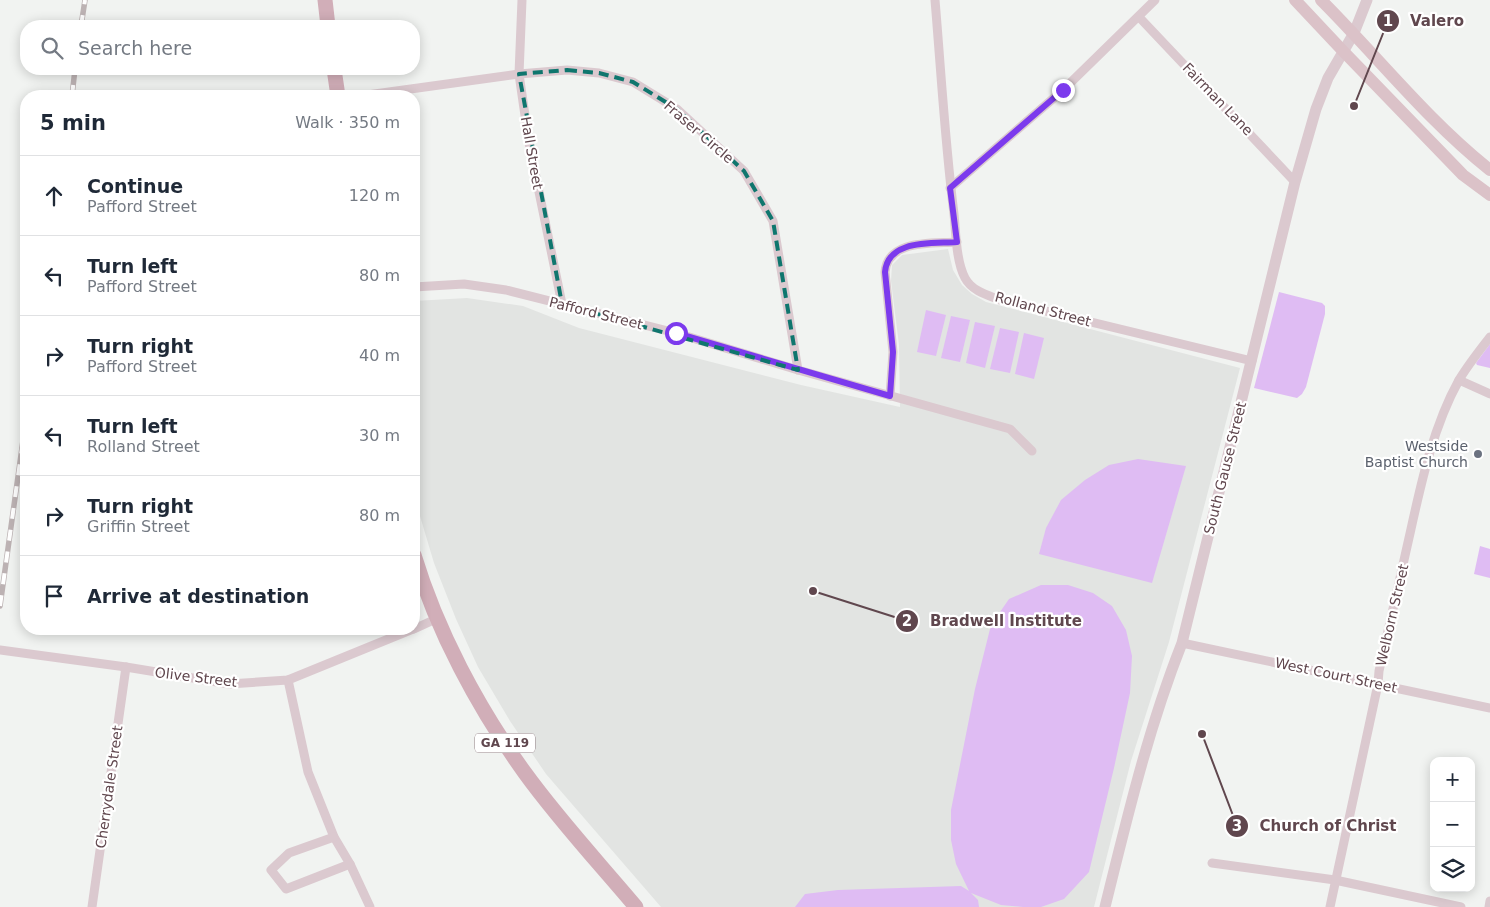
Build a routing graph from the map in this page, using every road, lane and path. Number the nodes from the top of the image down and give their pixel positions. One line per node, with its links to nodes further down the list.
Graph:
1 (325, 0): 9 (main road)
2 (522, 0): 12 (street, Hall Street)
3 (935, 0): 18 (street, Rolland Street)
4 (1155, 0): 8 (street)
5 (1295, 0): 11 (main road)
6 (1321, 0): 10 (main road)
7 (1367, 0): 10 (street, South Gause Street)
8 (1139, 16): 17 (street, Fairman Lane); 18 (street)
9 (327, 20)
10 (1354, 33): 11 (street, South Gause Street); 16 (main road)
11 (1343, 51): 17 (street, South Gause Street); 19 (main road)
12 (519, 74): 15 (street, Fraser Circle); 22 (street, Hall Street); 25 (street, Fraser Circle)
13 (335, 75): 14 (main road)
14 (337, 90)
15 (403, 90)
16 (1490, 170)
17 (1295, 182): 24 (street, South Gause Street)
18 (950, 188): 20 (street, Rolland Street)
19 (1490, 195)
20 (957, 242): 24 (street, Rolland Street); 28 (street)
21 (420, 287): 22 (street, Pafford Street)
22 (562, 304): 25 (street, Pafford Street)
23 (1490, 337): 26 (street, Welborn Street)
24 (1252, 361): 34 (street, South Gause Street)
25 (798, 370): 28 (street, Pafford Street)
26 (1459, 380): 27 (street); 38 (street, Welborn Street)
27 (1490, 394)
28 (890, 396): 29 (street, Pafford Street)
29 (1032, 450)
30 (420, 570): 31 (main road, GA 119)
31 (438, 618): 32 (street, Olive Street); 47 (main road, GA 119)
32 (420, 626)
33 (399, 635): 37 (street, Olive Street)
34 (1182, 643): 38 (street, West Court Street); 48 (street, South Gause Street)
35 (0, 650): 36 (street, Olive Street)
36 (126, 667): 37 (street, Olive Street); 45 (street, Cherrydale Street)
37 (288, 680): 40 (street)
38 (1378, 684): 39 (street, West Court Street); 43 (street, Welborn Street)
39 (1490, 708)
40 (334, 837): 42 (street); 42 (street)
41 (1212, 863): 43 (street)
42 (350, 864): 46 (street)
43 (1335, 880): 49 (street, Welborn Street); 50 (street)
44 (1490, 901): 51 (street)
45 (92, 907)
46 (370, 907)
47 (636, 907)
48 (1105, 907)
49 (1330, 907)
50 (1461, 907)
51 (1489, 907)

